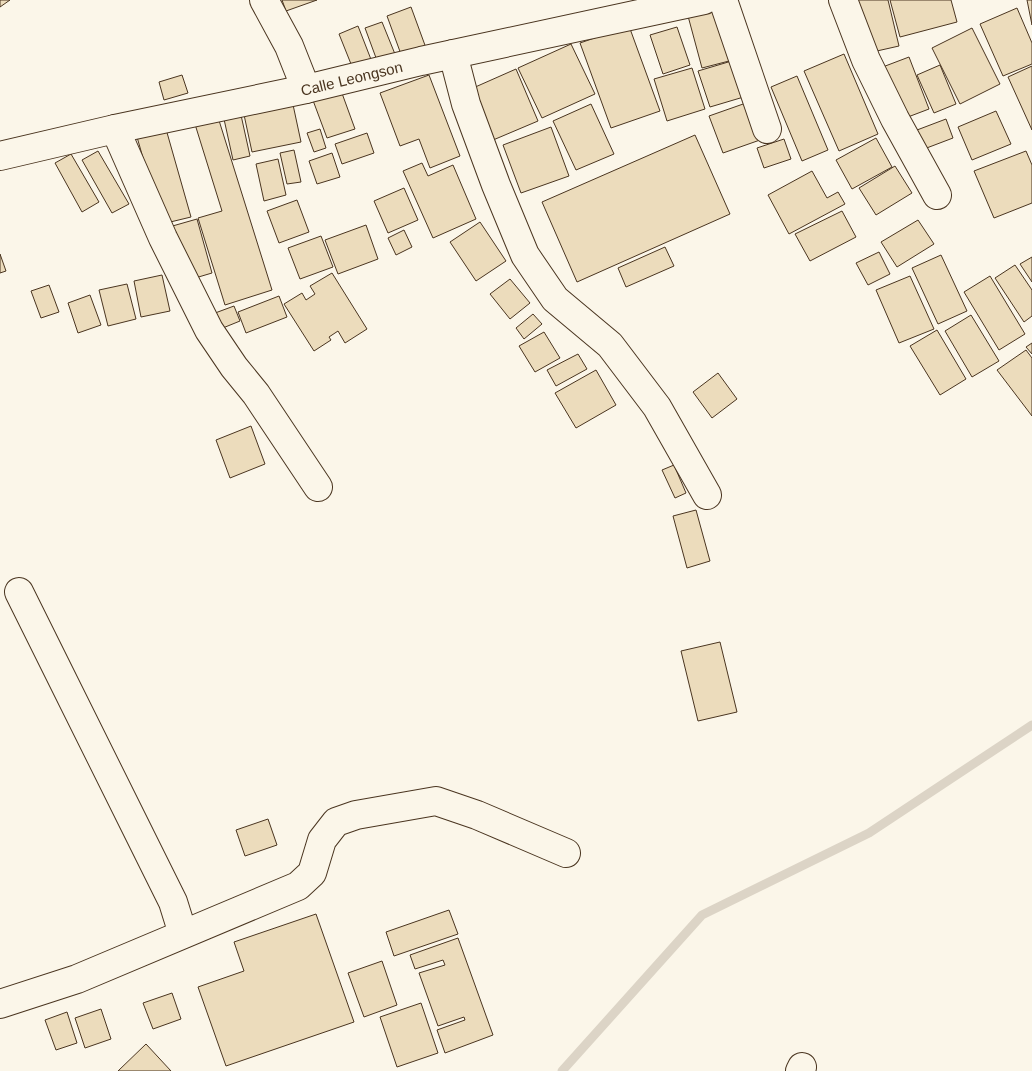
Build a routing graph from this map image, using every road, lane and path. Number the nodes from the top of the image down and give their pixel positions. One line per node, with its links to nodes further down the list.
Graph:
1 (264, 0): 6 (street)
2 (704, 0): 5 (street, Calle Leongson)
3 (722, 0): 8 (street)
4 (843, 0): 10 (street)
5 (453, 54): 6 (street, Calle Leongson); 12 (street)
6 (306, 90): 7 (street, Calle Leongson)
7 (115, 129): 9 (street, Calle Leongson); 11 (street)
8 (767, 130)
9 (0, 156)
10 (937, 195)
11 (318, 487)
12 (706, 495)
13 (19, 592): 15 (street)
14 (566, 853): 15 (street)
15 (183, 934): 16 (street)
16 (0, 1004)

